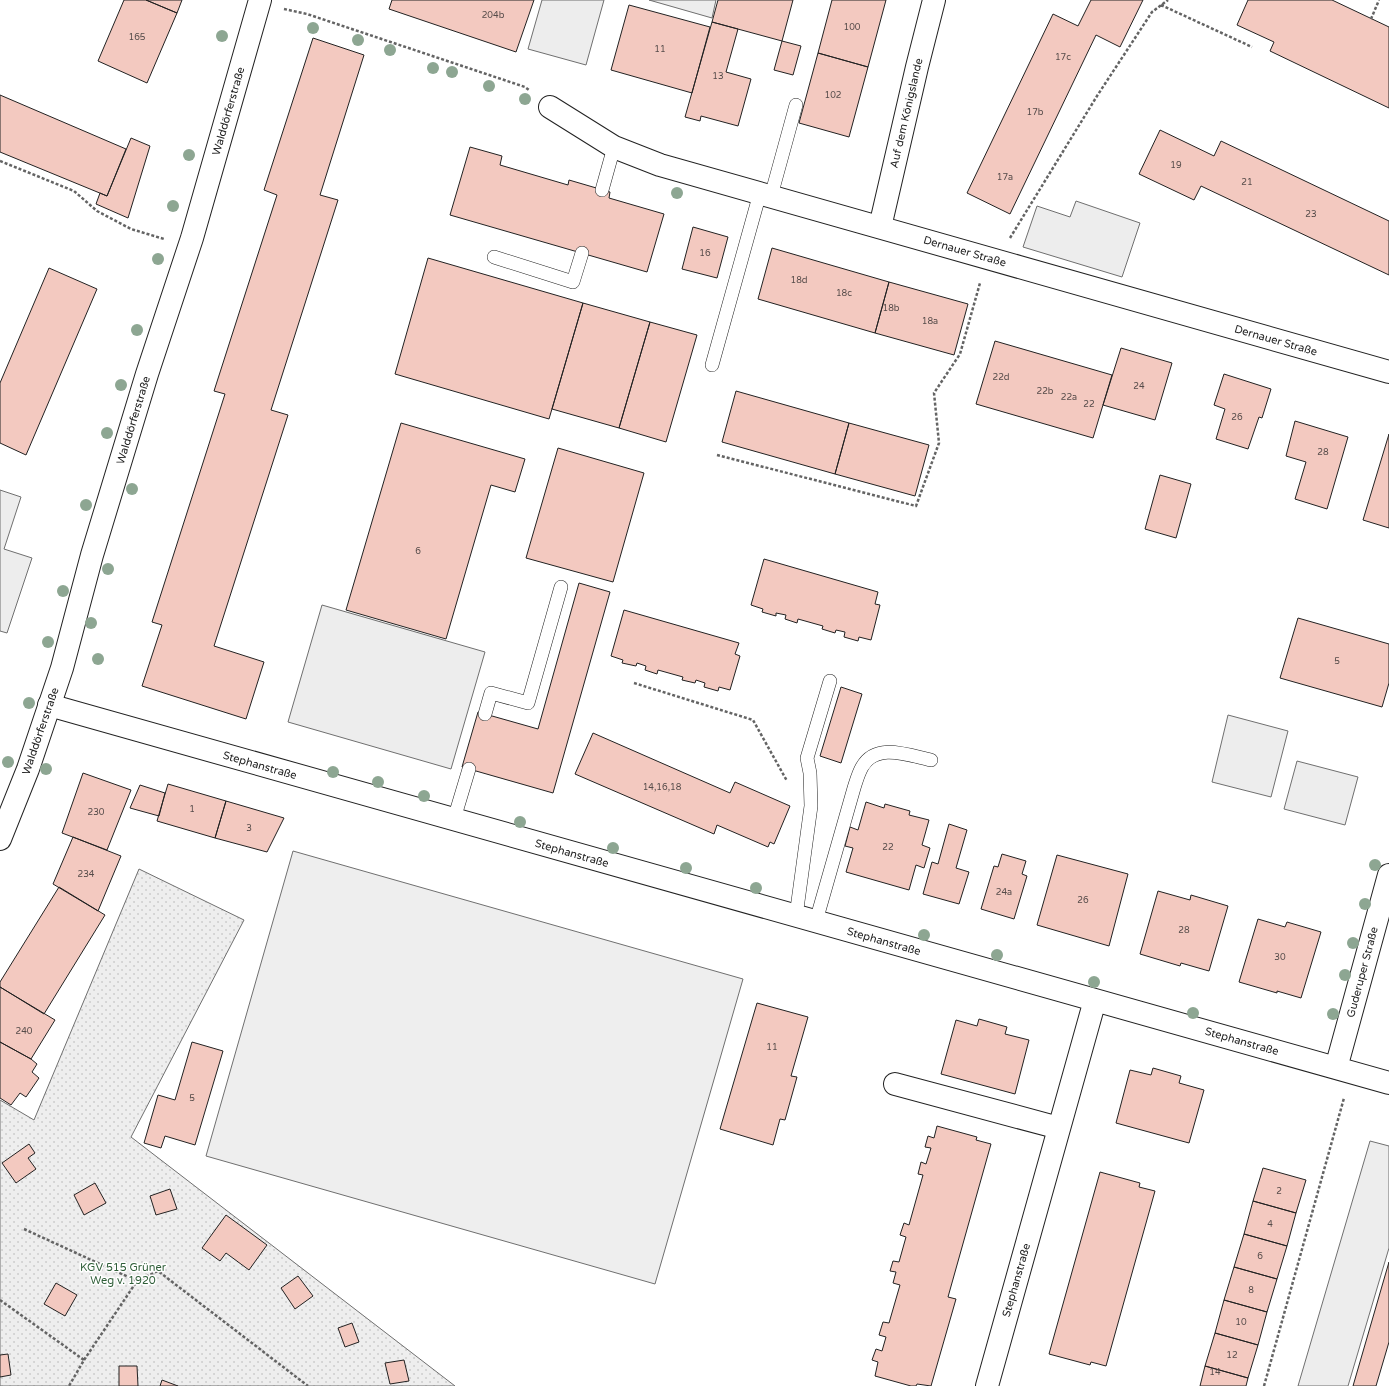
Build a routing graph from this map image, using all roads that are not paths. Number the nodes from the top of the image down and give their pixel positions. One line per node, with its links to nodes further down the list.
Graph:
1 (934, 0): 8 (street, Auf dem Königslande)
2 (259, 2): 15 (street, Walddörferstraße)
3 (796, 105): 7 (lane)
4 (550, 108): 5 (street, Dernauer Straße)
5 (614, 147): 6 (lane); 7 (street, Dernauer Straße)
6 (602, 190)
7 (766, 195): 8 (street, Dernauer Straße); 11 (lane)
8 (880, 227): 12 (street, Dernauer Straße)
9 (582, 253): 10 (lane)
10 (494, 257)
11 (712, 365)
12 (1389, 372)
13 (561, 587): 16 (lane)
14 (830, 681): 22 (lane)
15 (49, 705): 19 (street, Stephanstraße); 20 (street, Walddörferstraße)
16 (485, 714)
17 (931, 760): 22 (lane)
18 (469, 769): 19 (lane)
19 (454, 819): 22 (street, Stephanstraße)
20 (0, 838)
21 (1389, 875): 24 (street, Guderuper Straße)
22 (806, 919): 23 (street, Stephanstraße)
23 (1095, 1000): 24 (street, Stephanstraße); 27 (street, Stephanstraße)
24 (1343, 1070): 25 (street, Stephanstraße)
25 (1389, 1083)
26 (895, 1084): 27 (street)
27 (1059, 1128): 28 (street, Stephanstraße)
28 (987, 1386)

